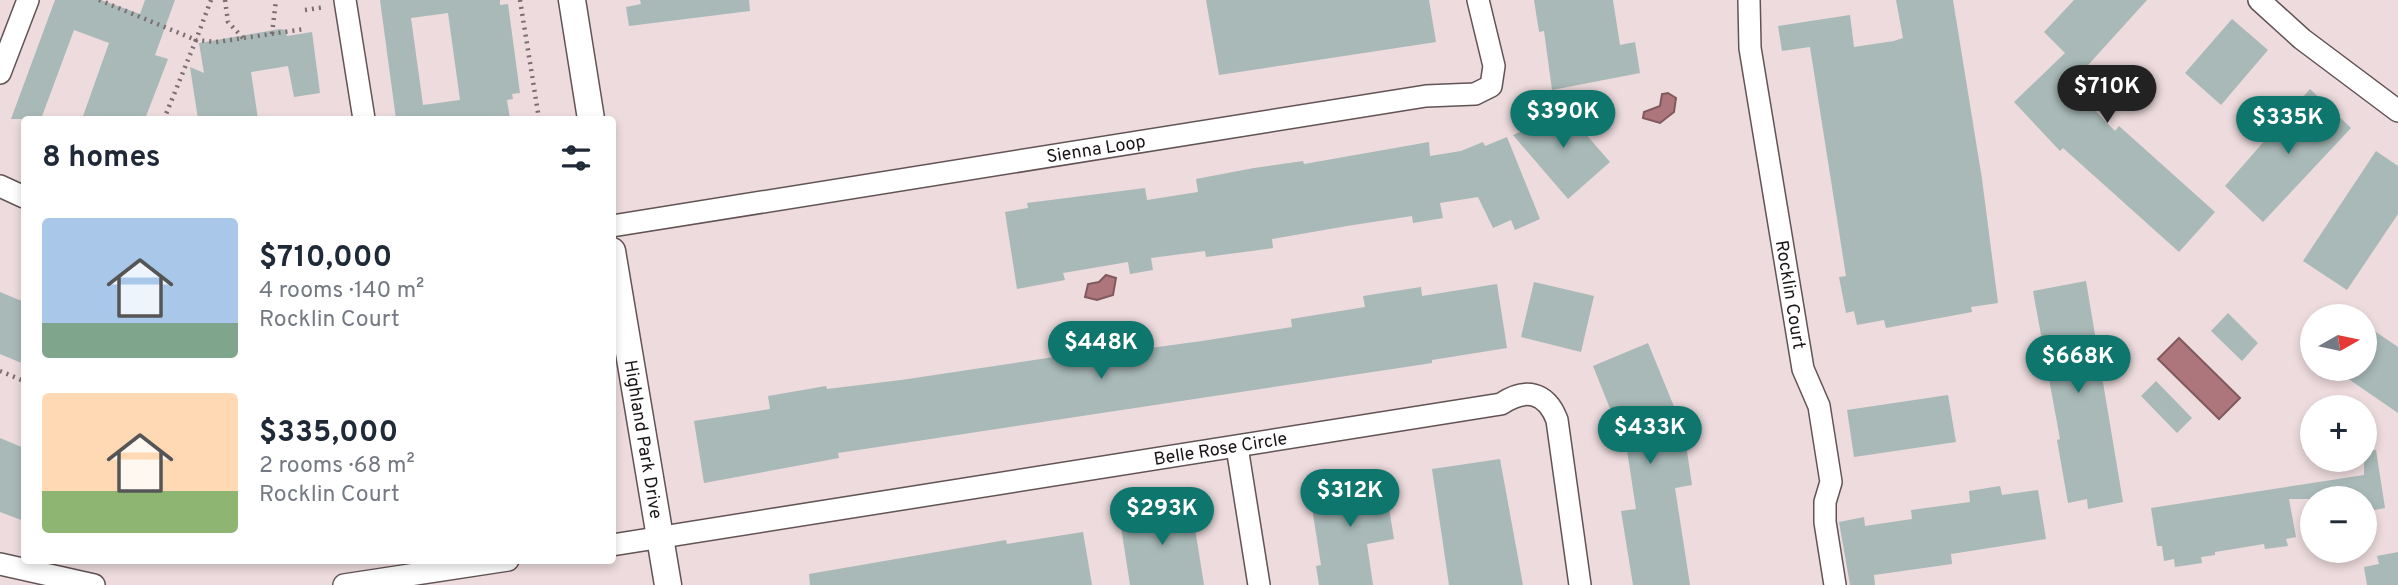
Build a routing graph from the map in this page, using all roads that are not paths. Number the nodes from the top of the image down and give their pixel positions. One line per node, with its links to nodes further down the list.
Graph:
1 (28, 0): 7 (street)
2 (345, 0): 9 (street)
3 (572, 0): 10 (street)
4 (1478, 0): 13 (street, Sienna Loop)
5 (1749, 0): 25 (street, Rocklin Court)
6 (2259, 0): 8 (street)
7 (0, 73)
8 (2398, 111)
9 (364, 116)
10 (591, 116)
11 (0, 186): 12 (street)
12 (21, 196)
13 (616, 225)
14 (616, 275): 16 (street, Highland Park Drive)
15 (1237, 447): 16 (street, Belle Rose Circle); 23 (street); 24 (street, Belle Rose Circle)
16 (660, 537): 17 (street, Belle Rose Circle); 22 (street, Highland Park Drive)
17 (616, 544)
18 (0, 564): 20 (street)
19 (482, 564): 21 (street)
20 (94, 585)
21 (344, 585)
22 (668, 585)
23 (1259, 585)
24 (1580, 585)
25 (1835, 585)

